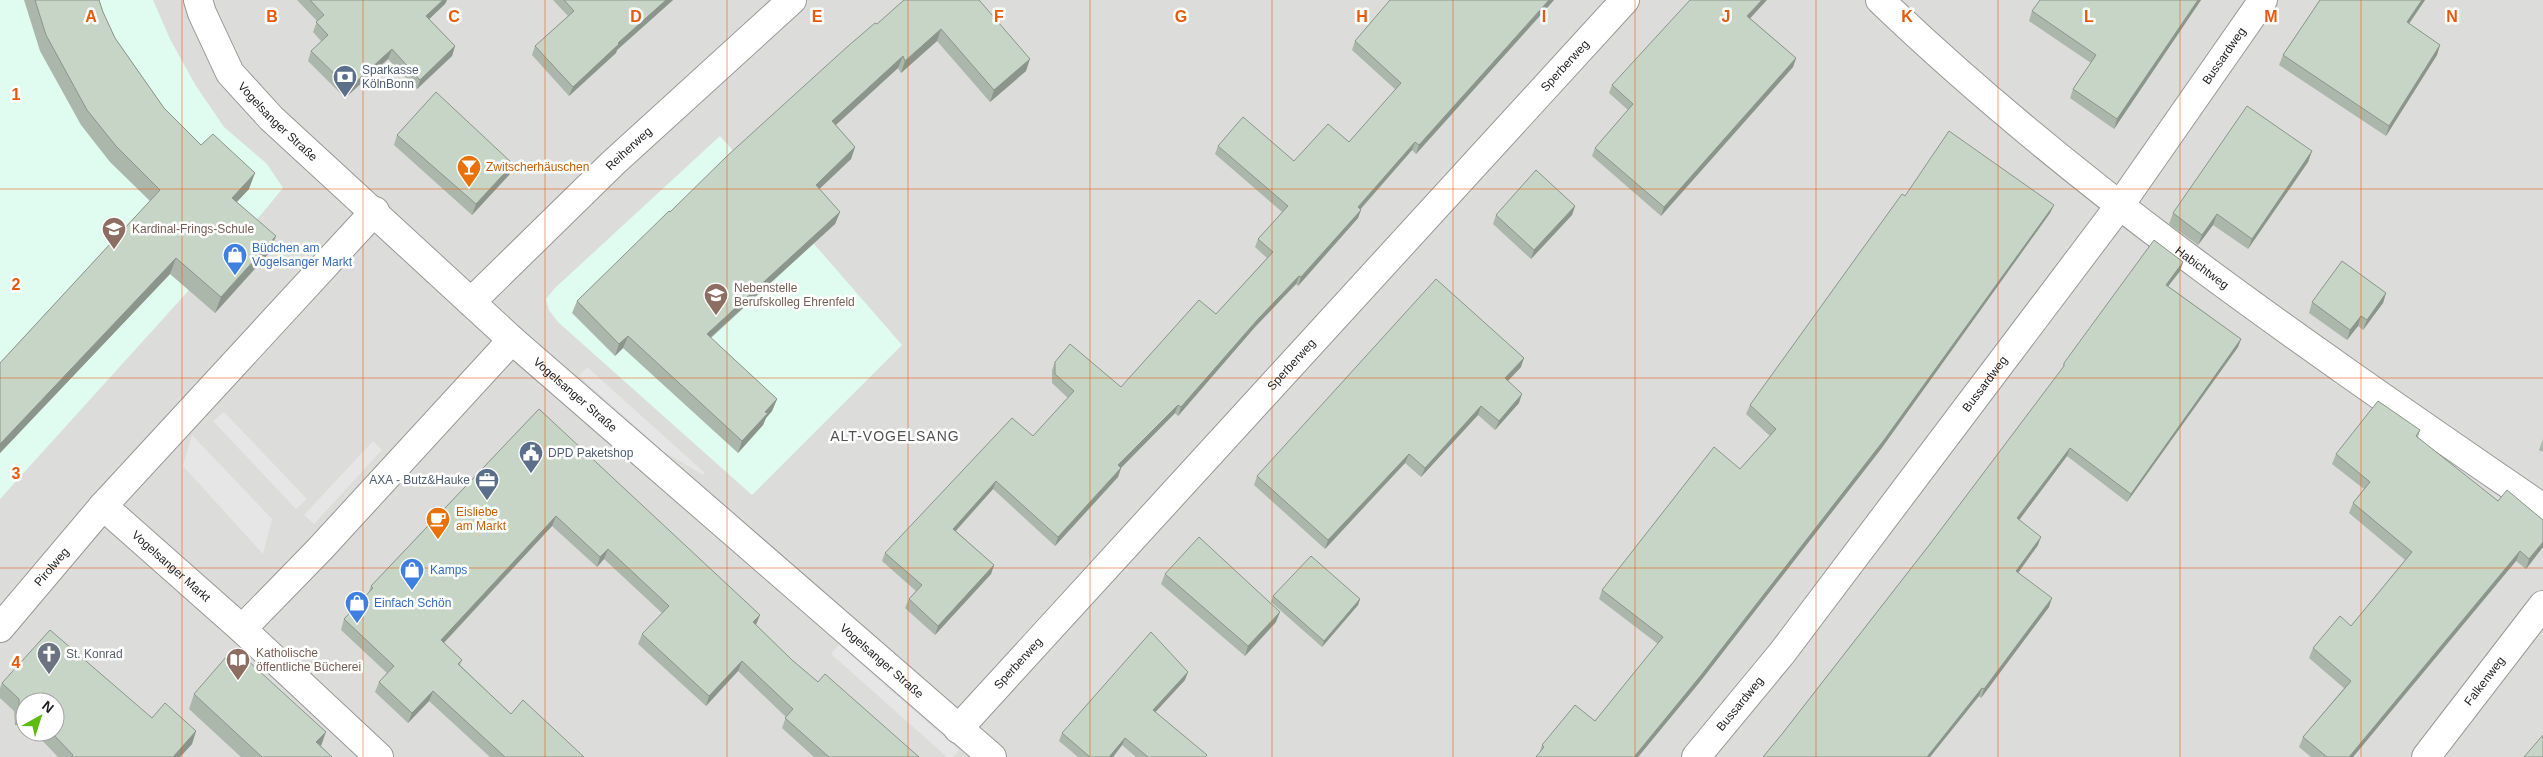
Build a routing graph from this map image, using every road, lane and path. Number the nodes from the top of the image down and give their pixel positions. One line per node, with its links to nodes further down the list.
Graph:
1 (198, 0): 7 (street, Vogelsanger Straße)
2 (792, 0): 8 (street, Reiherweg)
3 (1625, 0): 15 (street, Sperberweg)
4 (1880, 0): 6 (street, Habichtweg)
5 (2263, 0): 6 (street, Bussardweg)
6 (2120, 205): 11 (street, Habichtweg); 18 (street, Bussardweg)
7 (375, 211): 8 (street, Vogelsanger Straße); 10 (street)
8 (471, 302): 9 (street, Vogelsanger Straße)
9 (512, 340): 14 (street); 15 (street, Vogelsanger Straße)
10 (104, 506): 13 (street, Pirolweg); 14 (street, Vogelsanger Markt)
11 (2543, 508)
12 (2543, 605): 19 (street, Falkenweg)
13 (0, 628)
14 (242, 629): 16 (street, Vogelsanger Markt)
15 (958, 728): 17 (street, Vogelsanger Straße)
16 (379, 757)
17 (992, 757)
18 (1696, 757)
19 (2426, 757)

